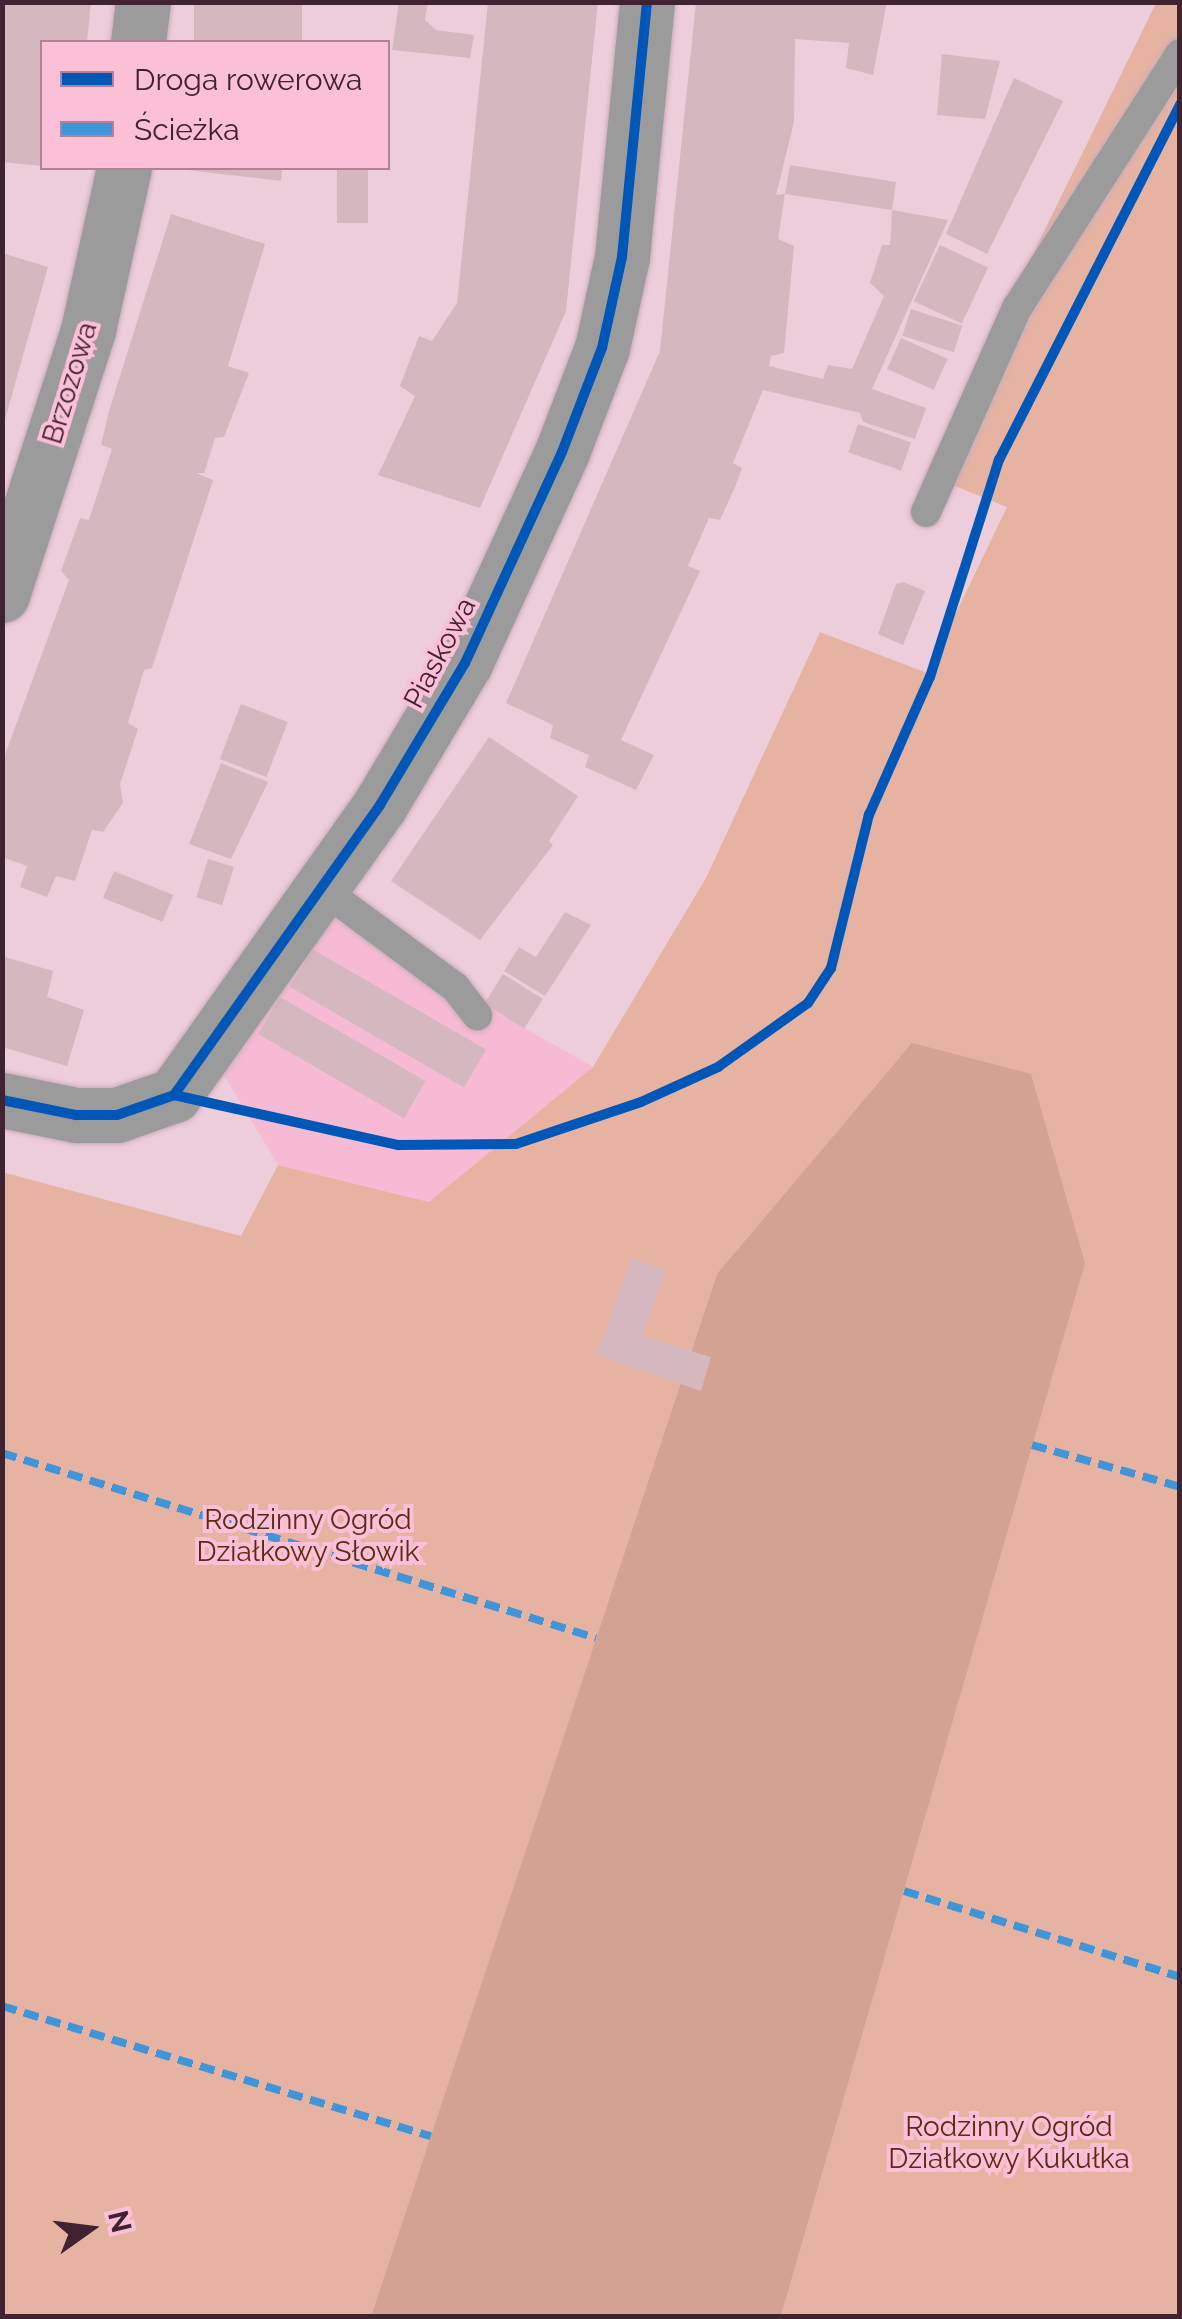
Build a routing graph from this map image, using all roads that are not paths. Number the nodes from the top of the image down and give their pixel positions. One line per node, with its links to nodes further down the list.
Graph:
1 (143, 2): 3 (street)
2 (647, 2): 8 (street, Piaskowa)
3 (138, 40)
4 (1180, 54): 6 (lane)
5 (124, 170): 7 (street, Brzozowa)
6 (926, 512)
7 (2, 595)
8 (321, 888): 9 (lane); 10 (street, Piaskowa)
9 (477, 1015)
10 (2, 1100)

